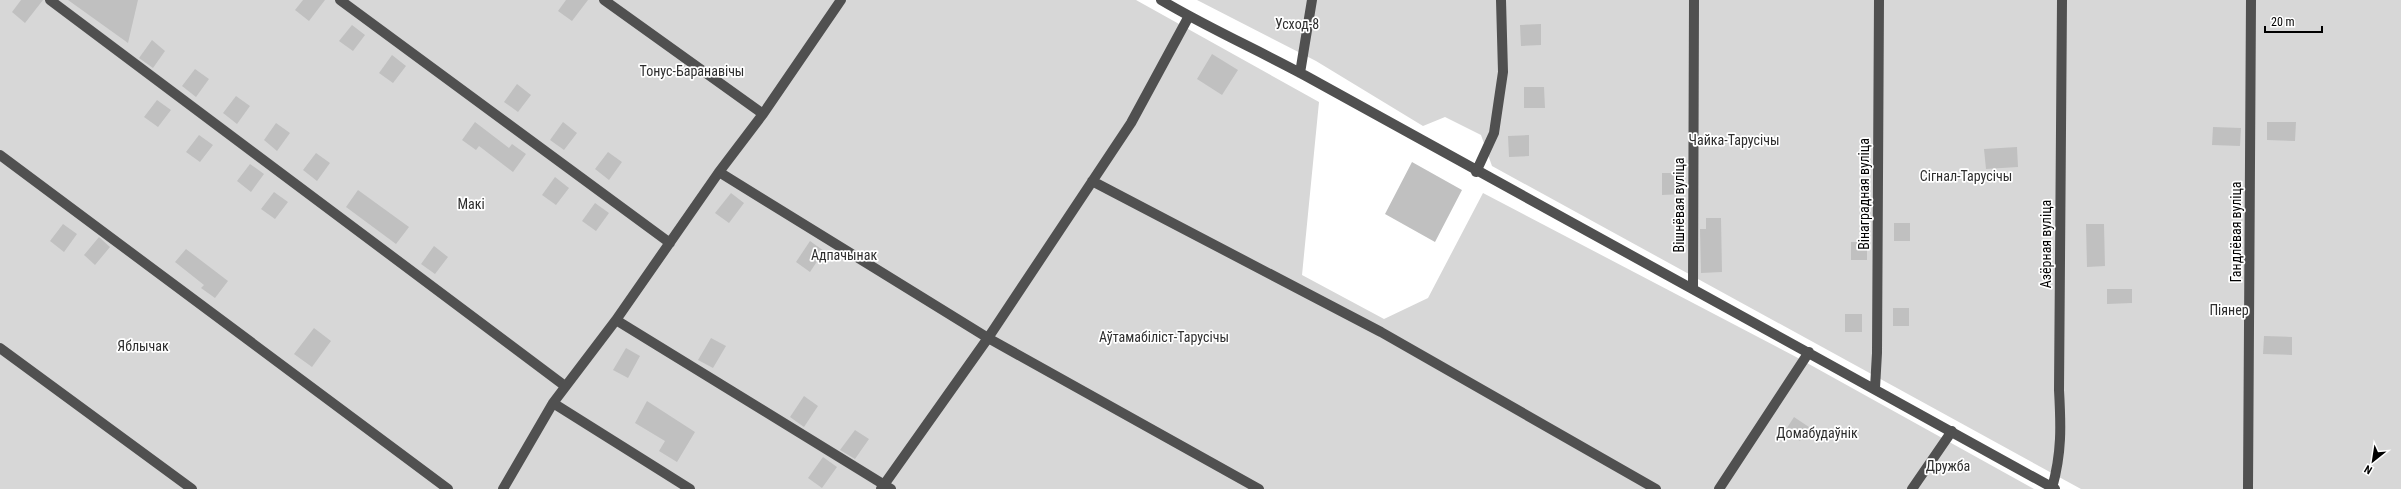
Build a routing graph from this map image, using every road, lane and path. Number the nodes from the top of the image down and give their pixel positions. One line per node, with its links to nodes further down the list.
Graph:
1 (50, 0): 25 (street)
2 (340, 0): 19 (street)
3 (604, 0): 14 (street)
4 (840, 0): 14 (street)
5 (1161, 0): 12 (street)
6 (1312, 0): 13 (street)
7 (1501, 0): 17 (street)
8 (1694, 0): 20 (street, Вішнёвая вуліца)
9 (1879, 0): 26 (street, Вінаградная вуліца)
10 (2062, 0): 30 (street, Азёрная вуліца)
11 (2251, 0): 39 (street, Гандлёвая вуліца)
12 (1189, 16): 13 (street); 18 (street)
13 (1300, 73): 17 (street)
14 (763, 114): 16 (street)
15 (0, 155): 32 (street)
16 (719, 172): 19 (street); 22 (street)
17 (1476, 172): 20 (street)
18 (1092, 181): 22 (street); 36 (street)
19 (670, 243): 21 (street)
20 (1693, 290): 24 (street)
21 (616, 320): 25 (street); 29 (street)
22 (988, 338): 29 (street); 35 (street)
23 (0, 348): 31 (street)
24 (1809, 352): 26 (street); 37 (street)
25 (565, 386): 27 (street)
26 (1875, 388): 28 (street)
27 (553, 403): 33 (street); 34 (street)
28 (1952, 431): 30 (street); 38 (street)
29 (885, 488)
30 (2054, 488)
31 (192, 489)
32 (448, 489)
33 (503, 489)
34 (690, 489)
35 (1259, 489)
36 (1656, 489)
37 (1719, 489)
38 (1912, 489)
39 (2248, 489)

